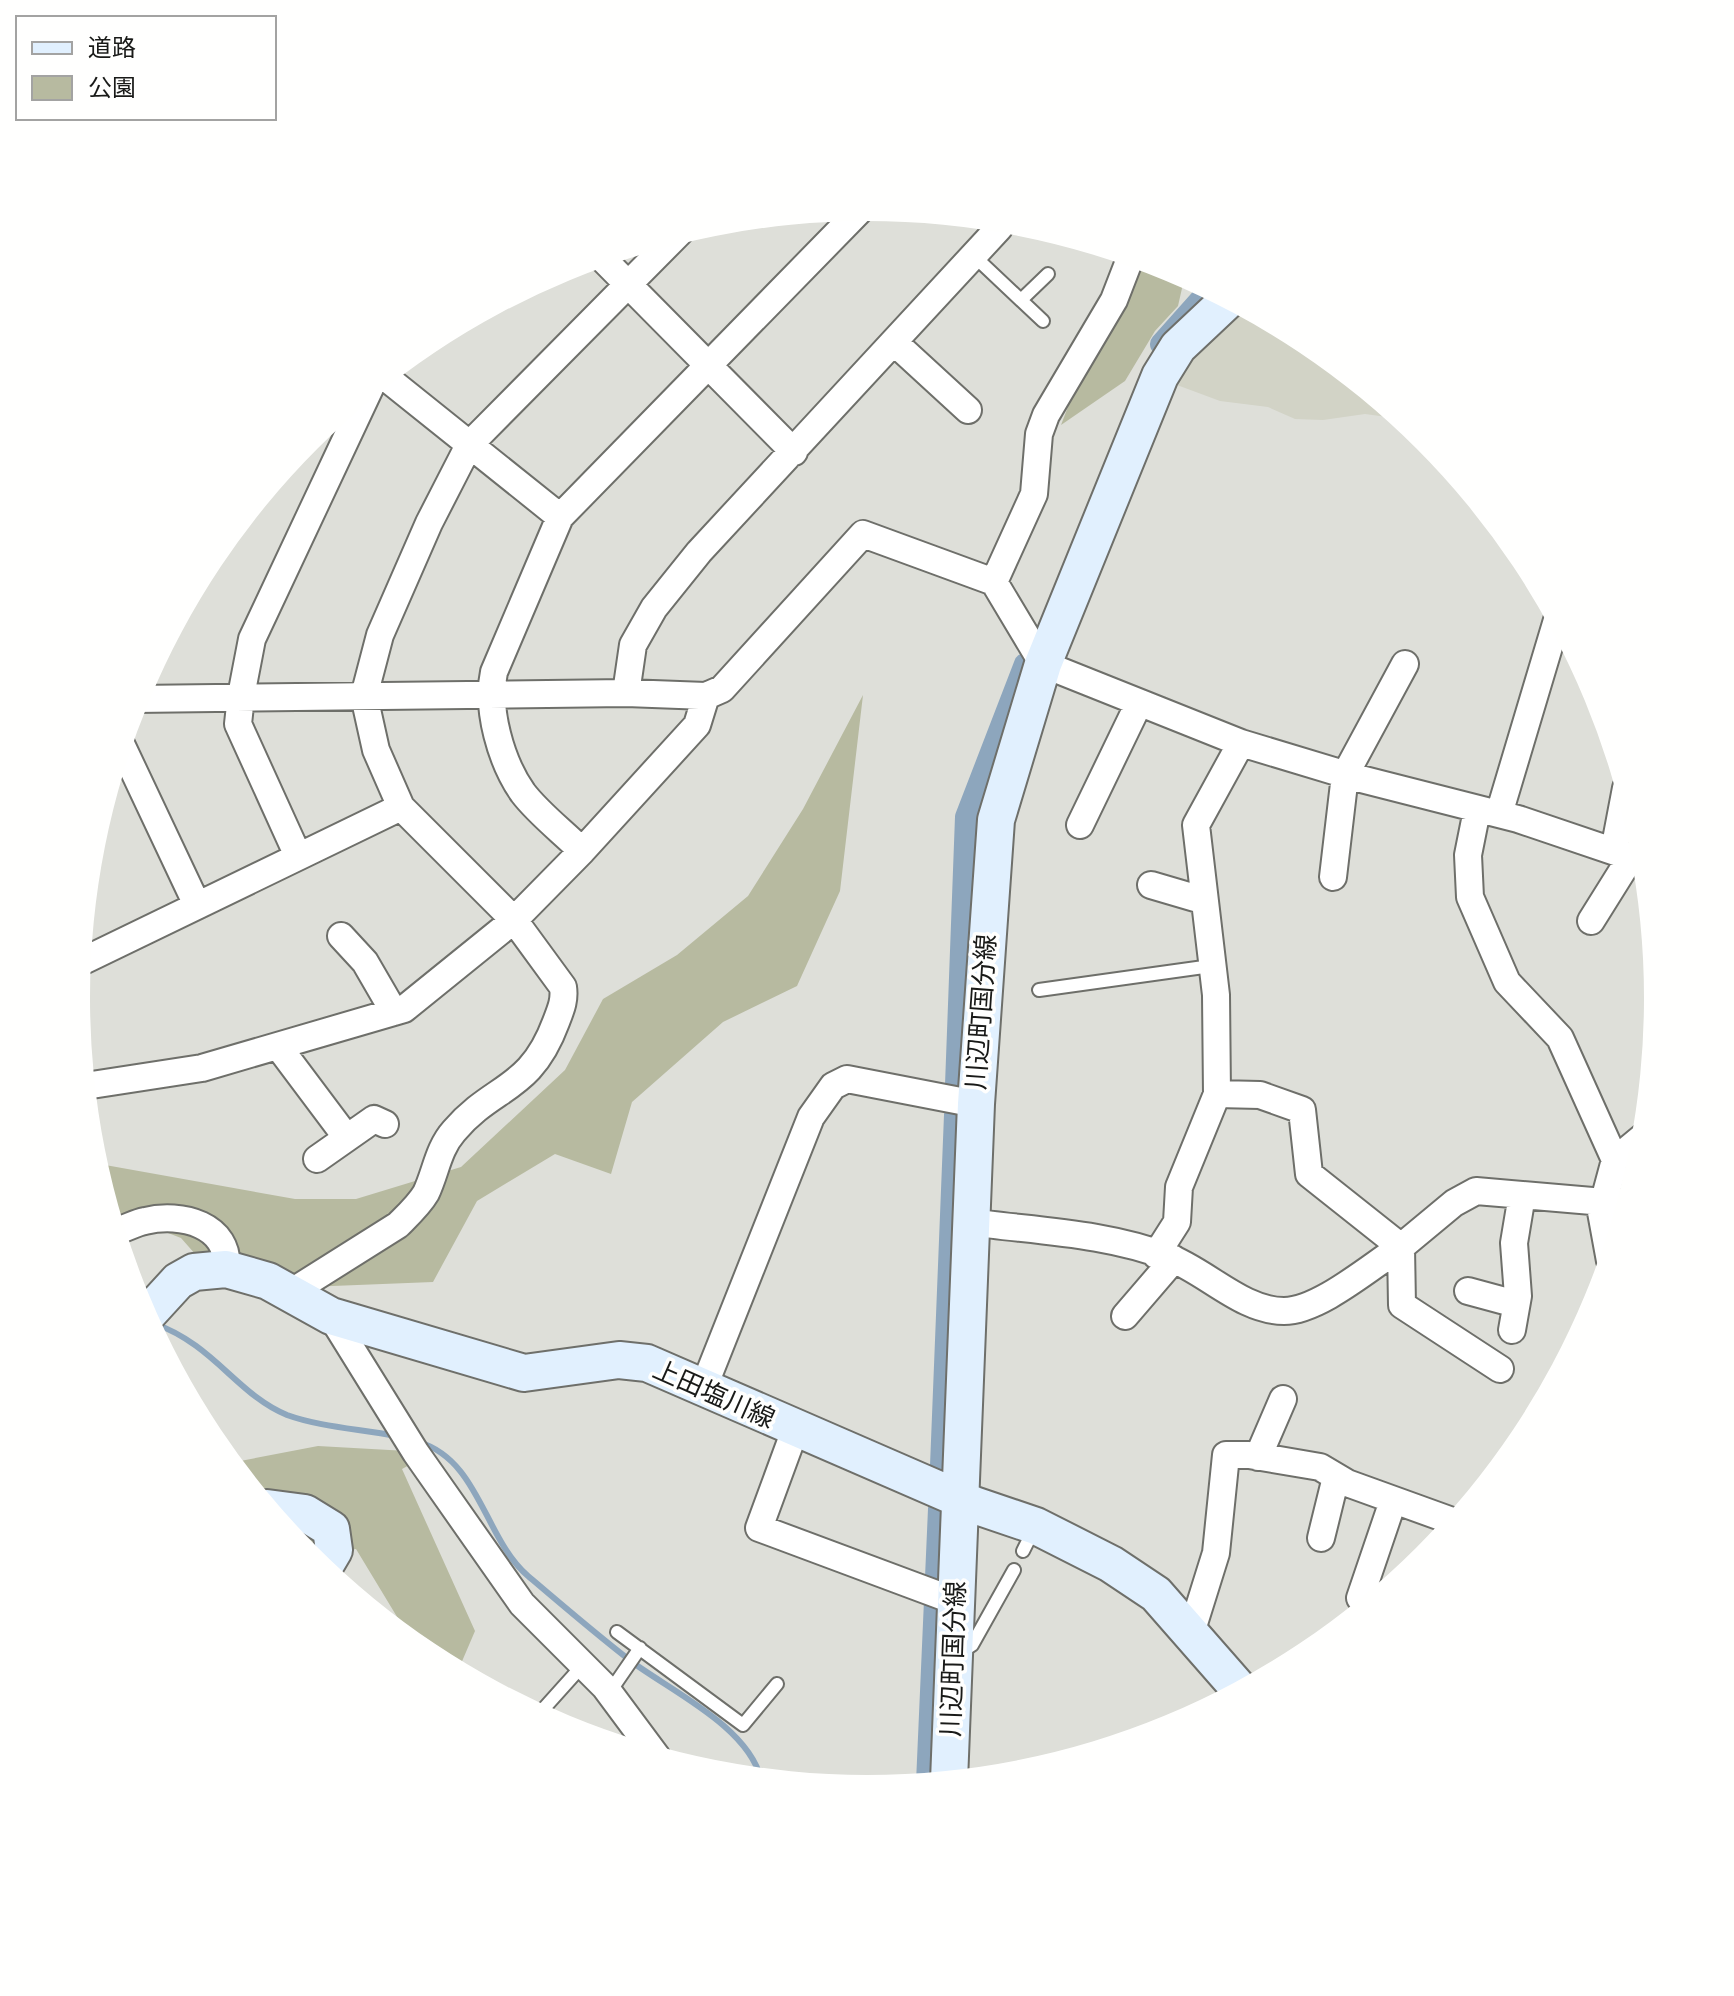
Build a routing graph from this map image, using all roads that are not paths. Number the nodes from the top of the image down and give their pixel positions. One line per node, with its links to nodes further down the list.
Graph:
1 (849, 222): 13 (street)
2 (991, 232): 4 (street)
3 (664, 248): 8 (street)
4 (974, 256): 9 (lane); 12 (street)
5 (609, 265): 8 (street)
6 (1127, 266): 20 (street)
7 (1048, 274): 9 (lane)
8 (627, 284): 13 (street); 17 (street)
9 (1021, 300): 11 (lane)
10 (1221, 306): 22 (street, 川辺町国分線)
11 (1043, 321)
12 (895, 343): 16 (street); 18 (street)
13 (708, 365): 18 (street); 19 (street)
14 (393, 383): 17 (street)
15 (360, 410): 25 (street)
16 (968, 410)
17 (469, 445): 19 (street); 26 (street)
18 (794, 452): 24 (street)
19 (560, 517): 27 (street)
20 (994, 582): 22 (street); 28 (street)
21 (1552, 633): 35 (street)
22 (1043, 664): 30 (street); 54 (street, 川辺町国分線)
23 (1405, 664): 33 (street)
24 (626, 693): 27 (street); 28 (street)
25 (241, 696): 26 (street); 29 (street); 38 (street)
26 (364, 696): 27 (street); 34 (street)
27 (489, 696): 37 (street)
28 (706, 696): 37 (street)
29 (150, 699)
30 (1139, 703): 31 (street); 36 (street)
31 (1241, 743): 33 (street); 42 (street)
32 (128, 758): 43 (street)
33 (1345, 775): 35 (street); 40 (street)
34 (401, 807): 38 (street); 44 (street)
35 (1488, 812): 39 (street); 59 (street)
36 (1080, 825)
37 (582, 851): 44 (street)
38 (298, 856): 43 (street)
39 (1630, 857): 45 (street)
40 (1333, 877)
41 (1151, 885): 42 (street)
42 (1202, 900): 48 (street)
43 (197, 905): 47 (street)
44 (514, 920): 50 (street); 69 (street)
45 (1591, 921)
46 (341, 936): 50 (street)
47 (92, 957)
48 (1211, 966): 49 (lane); 53 (street)
49 (1039, 990)
50 (394, 1012): 51 (street)
51 (278, 1046): 52 (street); 56 (street)
52 (96, 1084)
53 (1217, 1094): 65 (street); 66 (street)
54 (976, 1104): 62 (street, 川辺町国分線); 76 (street)
55 (385, 1124): 56 (street)
56 (347, 1138): 58 (street)
57 (1629, 1148): 59 (street)
58 (317, 1159)
59 (1615, 1160): 61 (street)
60 (1522, 1195): 61 (street); 65 (street); 70 (street)
61 (1617, 1202): 64 (street)
62 (970, 1222): 66 (street); 81 (street, 川辺町国分線)
63 (125, 1228): 67 (street)
64 (1606, 1239)
65 (1401, 1247): 66 (street); 75 (street)
66 (1165, 1257): 73 (street)
67 (226, 1269): 69 (street, 上田塩川線); 71 (street, 上田塩川線)
68 (1468, 1291): 70 (street)
69 (290, 1293): 72 (street, 上田塩川線)
70 (1516, 1304): 74 (street)
71 (154, 1307)
72 (331, 1316): 76 (street, 上田塩川線); 94 (street)
73 (1125, 1316)
74 (1512, 1330)
75 (1500, 1369)
76 (703, 1389): 78 (street, 上田塩川線)
77 (1283, 1399): 79 (street)
78 (795, 1430): 81 (street, 上田塩川線); 89 (street)
79 (1258, 1457): 80 (street); 91 (street)
80 (1336, 1477): 82 (street); 85 (street)
81 (958, 1497): 89 (street, 川辺町国分線); 91 (street, 上田塩川線)
82 (1393, 1501): 84 (street); 88 (street)
83 (283, 1510): 86 (street)
84 (1443, 1518)
85 (1321, 1538)
86 (329, 1558)
87 (1014, 1570): 93 (lane)
88 (1360, 1598)
89 (955, 1601): 93 (street, 川辺町国分線)
90 (617, 1632): 92 (lane)
91 (1191, 1633): 96 (street, 上田塩川線)
92 (639, 1649): 95 (lane); 97 (lane)
93 (951, 1658): 100 (street, 川辺町国分線)
94 (582, 1666): 95 (street); 98 (lane)
95 (616, 1682): 99 (street)
96 (1234, 1683)
97 (777, 1684)
98 (547, 1706)
99 (650, 1744)
100 (949, 1770)

